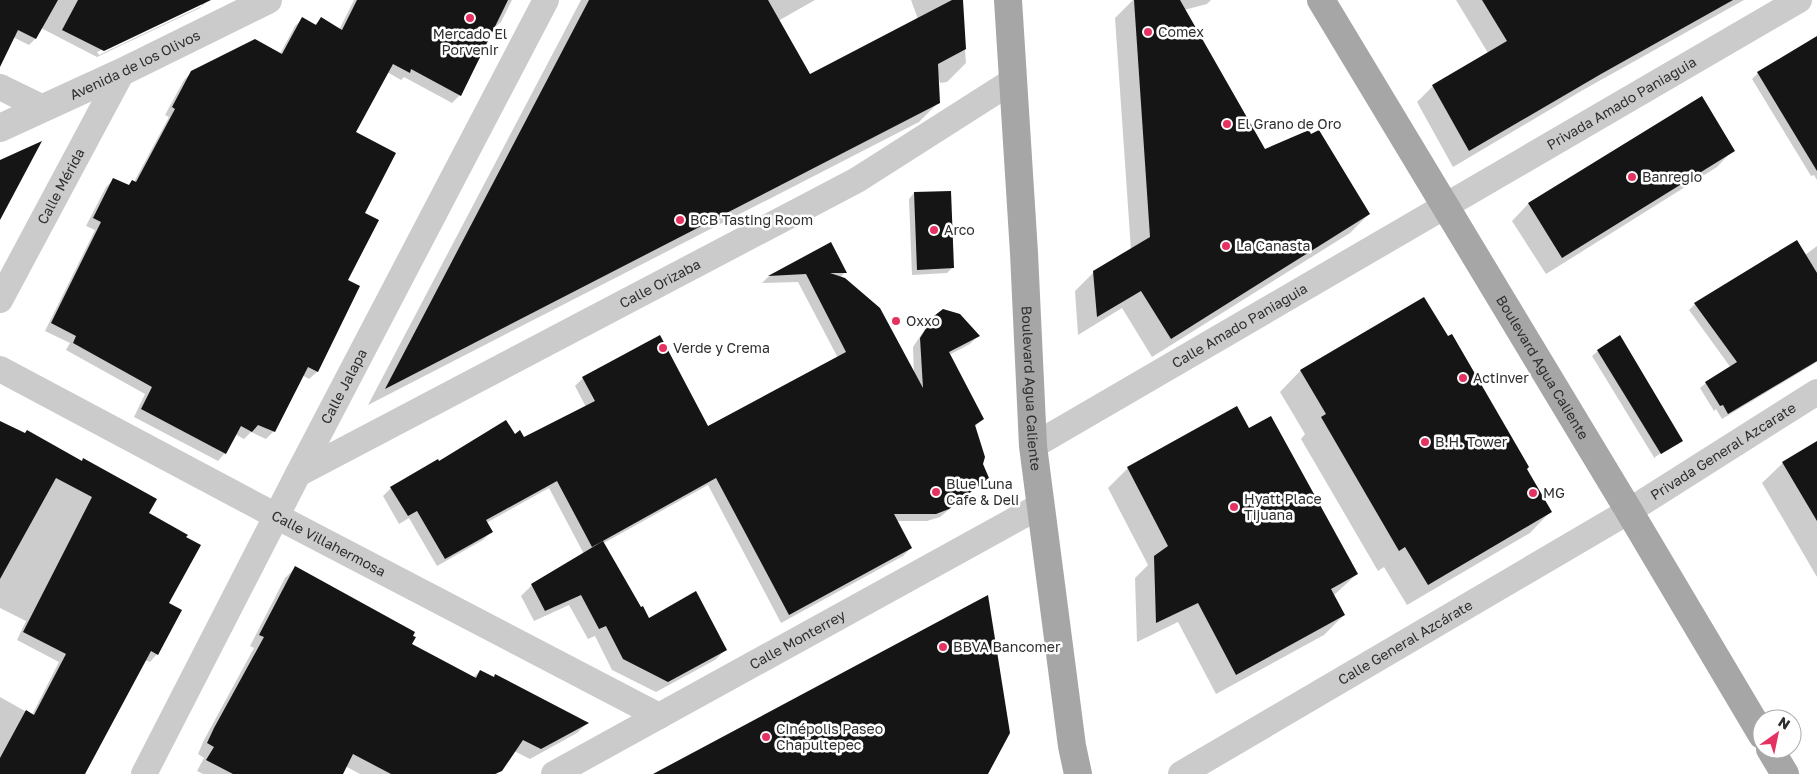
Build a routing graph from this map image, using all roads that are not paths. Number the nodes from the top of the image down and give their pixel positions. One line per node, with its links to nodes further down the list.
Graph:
1 (268, 0): 6 (street, Avenida de los Olivos)
2 (546, 0): 16 (street, Calle Jalapa)
3 (1008, 0): 7 (main road, Boulevard Agua Caliente)
4 (1321, 0): 11 (main road, Boulevard Agua Caliente)
5 (1799, 0): 11 (street, Privada Amado Paniaguia)
6 (122, 72): 9 (street, Avenida de los Olivos); 12 (street, Calle Mérida)
7 (1014, 80): 15 (main road, Boulevard Agua Caliente); 16 (street, Calle Orizaba)
8 (0, 87): 9 (street)
9 (43, 108): 10 (street, Avenida de los Olivos)
10 (0, 128)
11 (1444, 206): 15 (street, Calle Amado Paniaguia); 18 (main road, Boulevard Agua Caliente)
12 (0, 300)
13 (0, 369): 19 (street, Calle Villahermosa)
14 (1817, 392): 18 (street, Privada General Azcarate)
15 (1033, 446): 17 (main road, Boulevard Agua Caliente)
16 (298, 474): 19 (street, Calle Jalapa)
17 (1040, 506): 20 (street, Calle Monterrey); 25 (main road, Boulevard Agua Caliente)
18 (1629, 511): 21 (main road, Boulevard Agua Caliente); 26 (street, Calle General Azcárate)
19 (276, 516): 20 (street, Calle Villahermosa); 23 (street, Calle Jalapa)
20 (660, 716): 24 (street, Calle Monterrey)
21 (1752, 718)
22 (1776, 759): 27 (main road)
23 (144, 774)
24 (554, 774)
25 (1078, 774)
26 (1181, 774)
27 (1785, 774)

